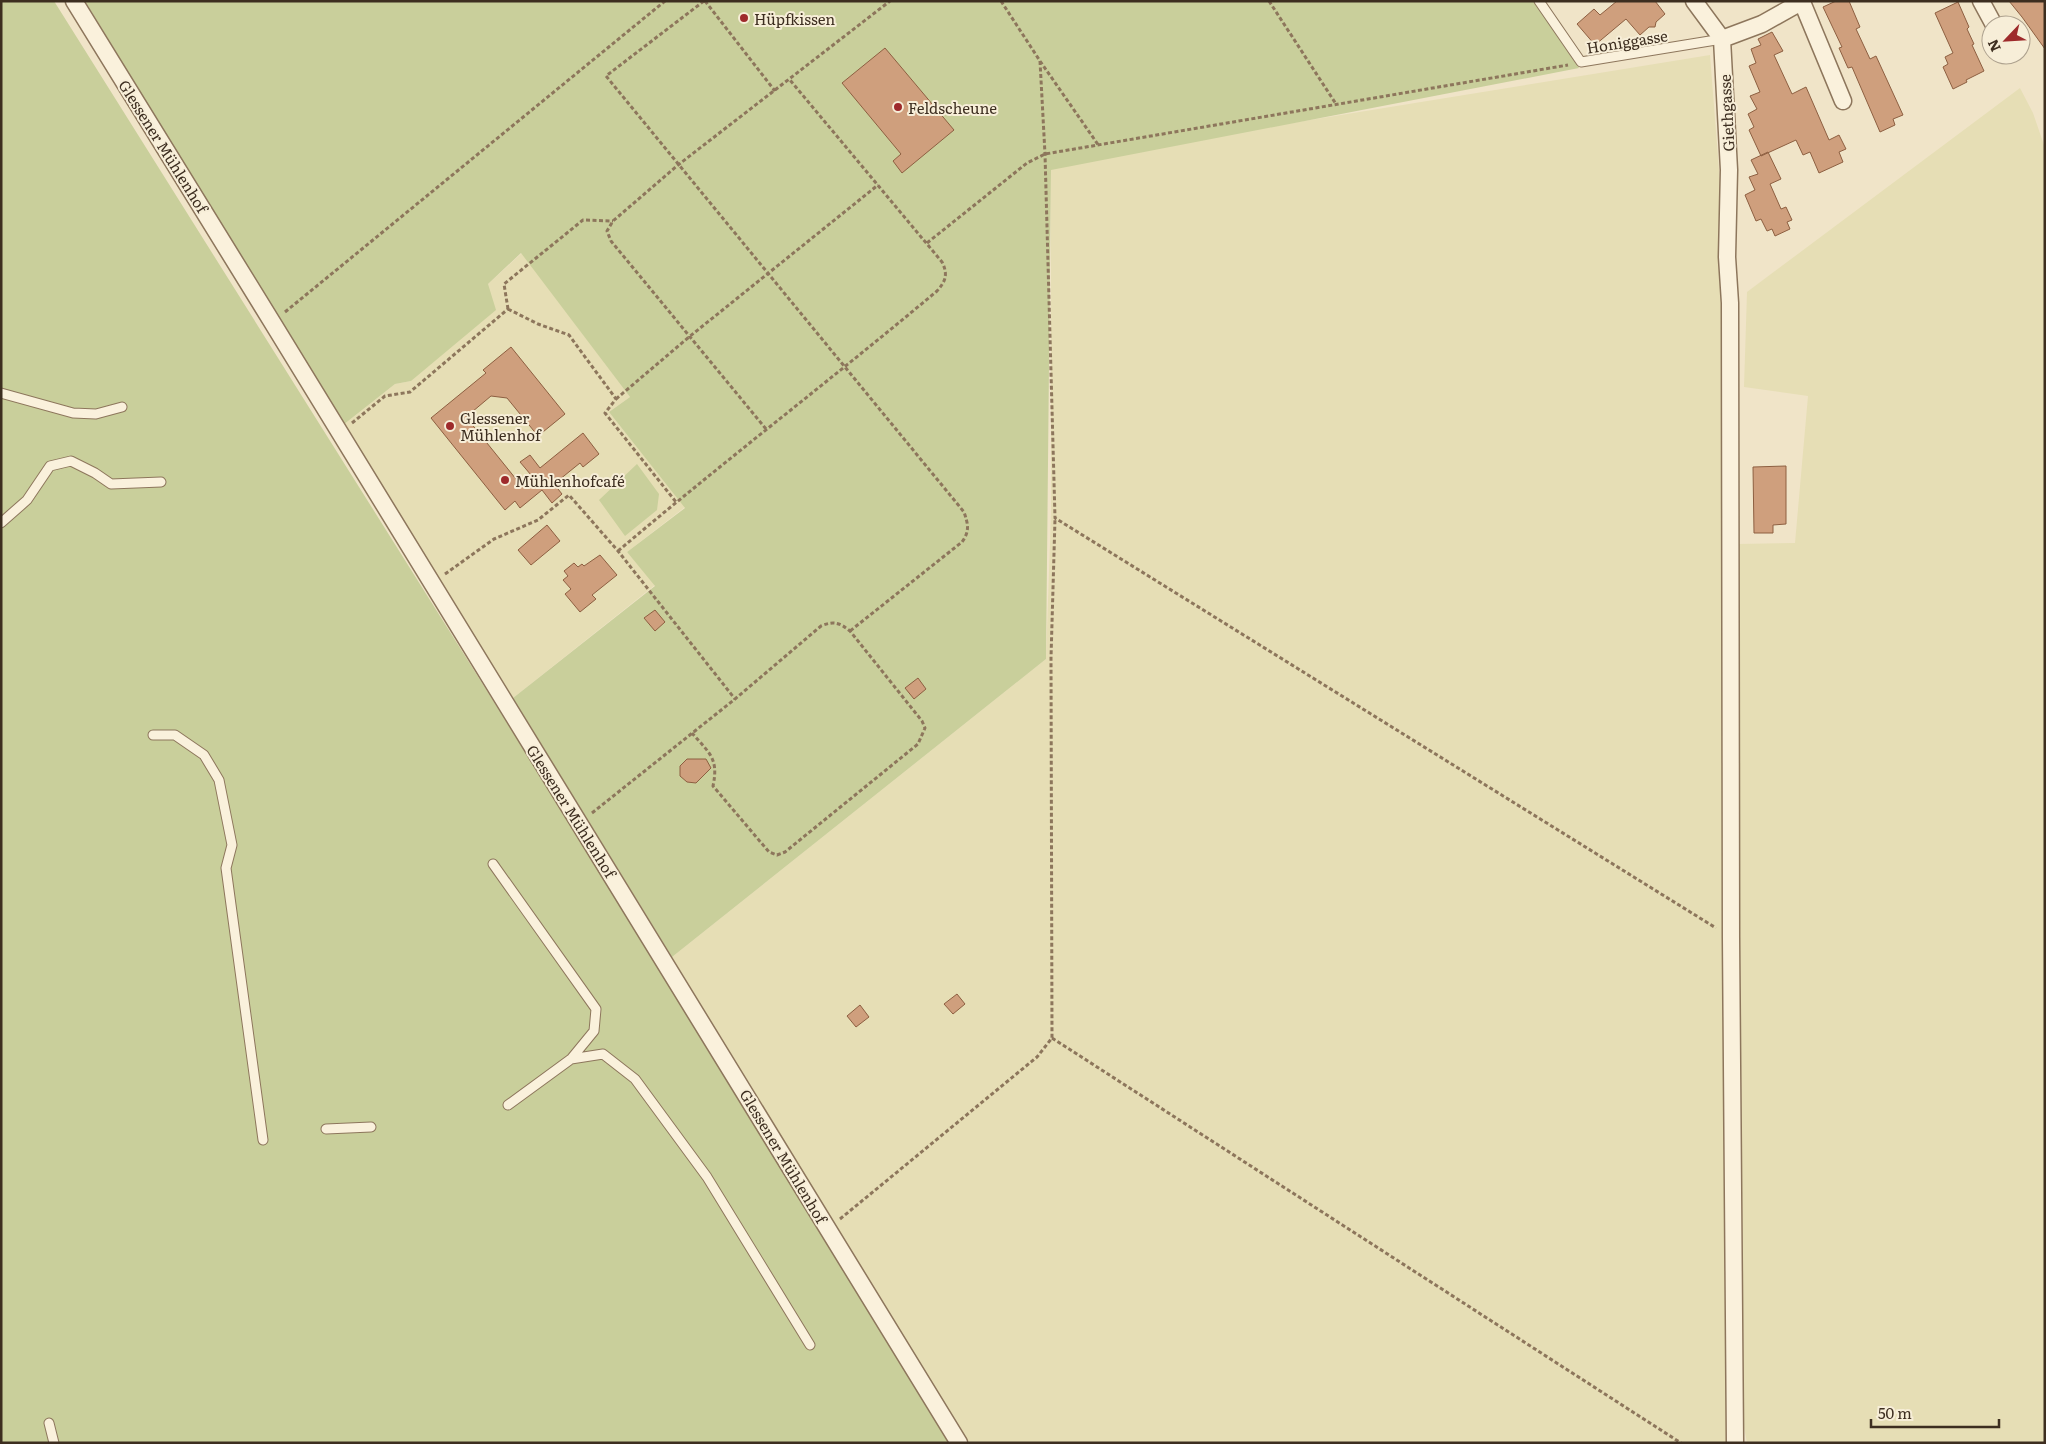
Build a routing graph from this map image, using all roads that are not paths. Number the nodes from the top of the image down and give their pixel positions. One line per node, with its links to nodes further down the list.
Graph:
1 (74, 1): 23 (street, Glessener Mühlenhof)
2 (1539, 1): 7 (lane, Honiggasse)
3 (1694, 1): 7 (street)
4 (1980, 1): 6 (street)
5 (1802, 2): 7 (street); 8 (street)
6 (1988, 15)
7 (1722, 39): 24 (street, Giethgasse)
8 (1843, 101)
9 (1, 393): 10 (lane)
10 (122, 408)
11 (161, 482): 12 (lane)
12 (1, 523)
13 (153, 735): 19 (lane)
14 (493, 864): 15 (lane)
15 (571, 1059): 16 (lane); 20 (lane)
16 (508, 1105)
17 (371, 1128): 18 (lane)
18 (326, 1130)
19 (263, 1140)
20 (810, 1344)
21 (49, 1423): 22 (lane)
22 (54, 1443)
23 (959, 1443)
24 (1734, 1443)

